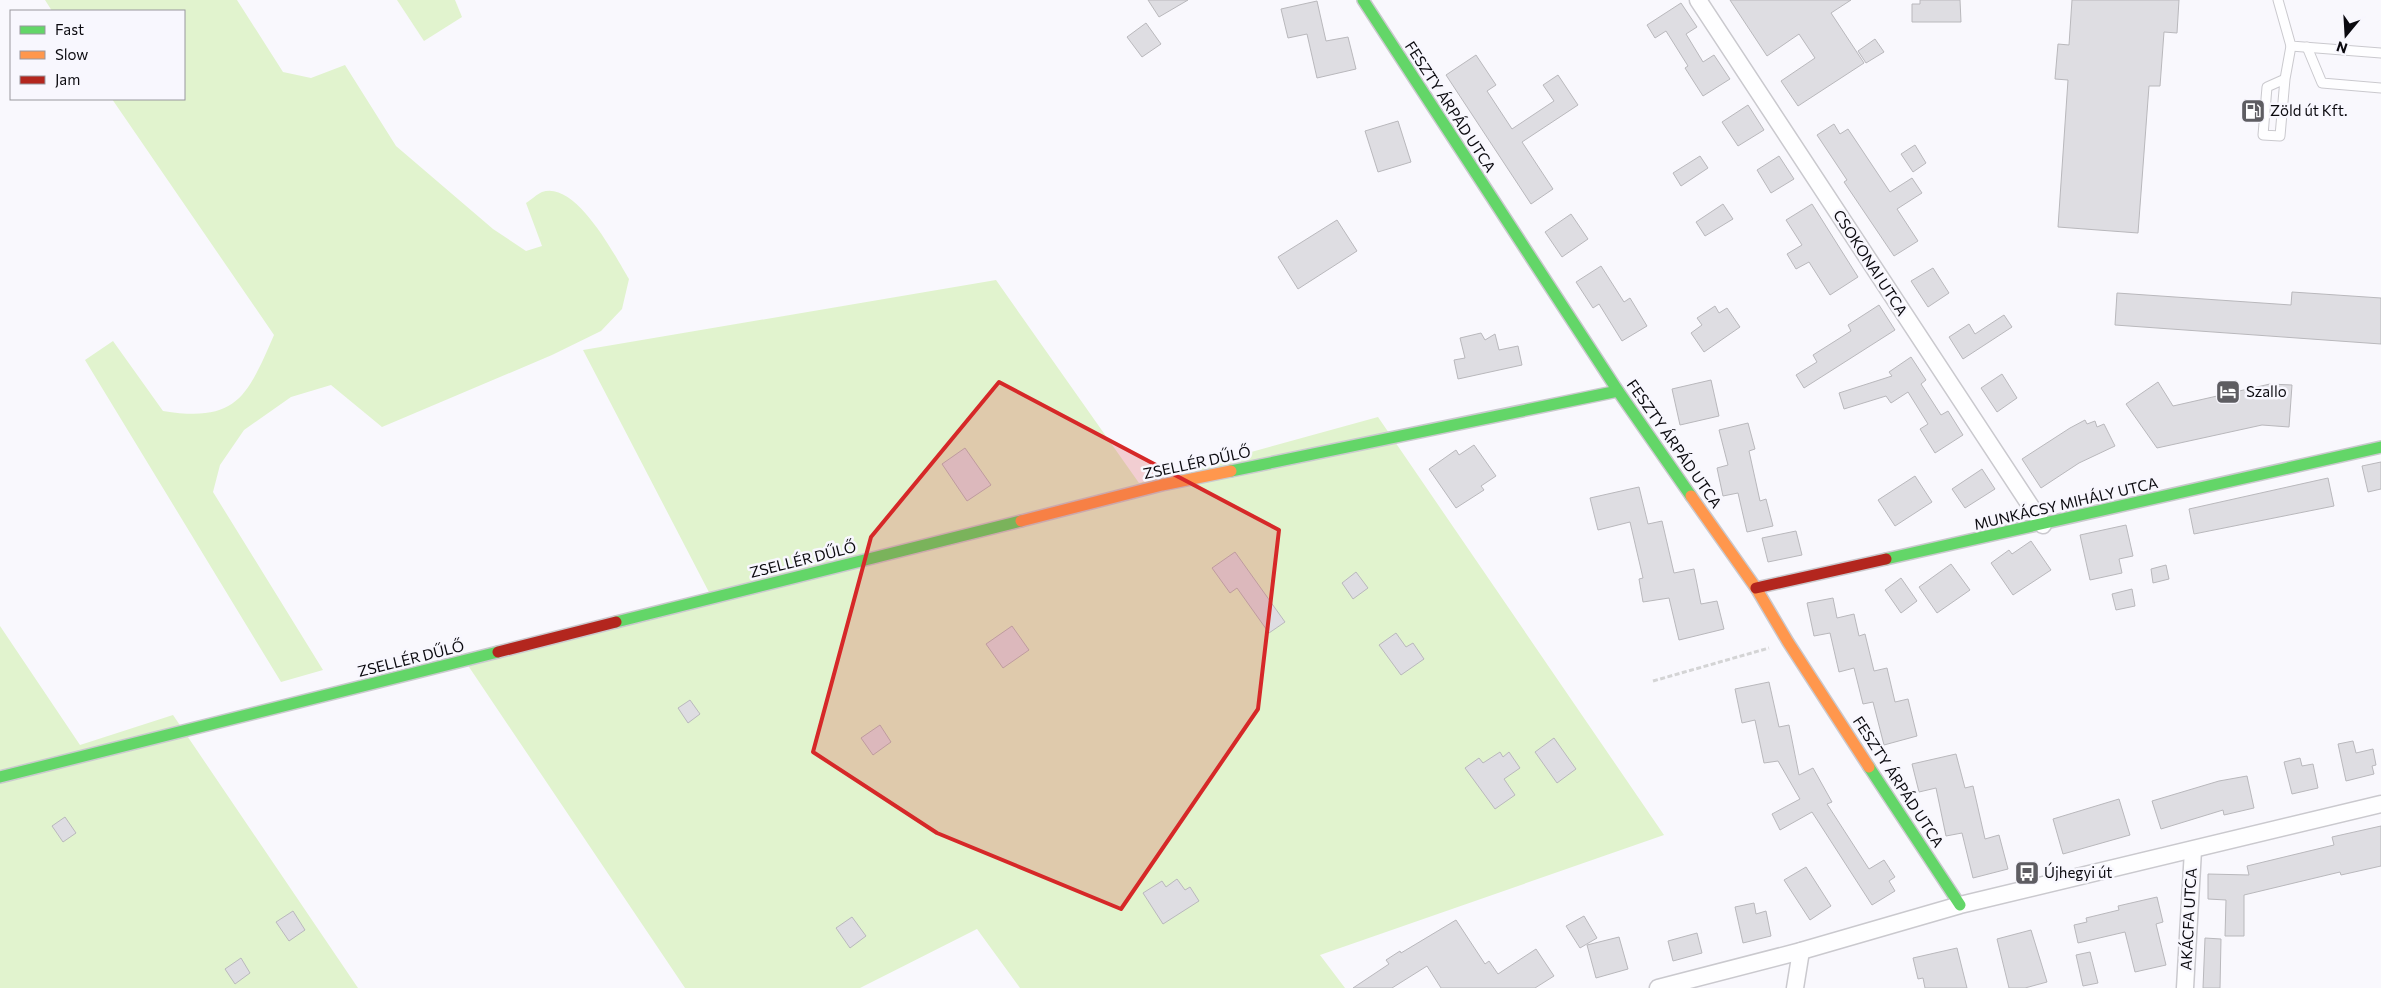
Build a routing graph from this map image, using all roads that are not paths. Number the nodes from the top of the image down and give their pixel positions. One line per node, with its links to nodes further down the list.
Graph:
1 (1362, 0): 9 (street, FESZTY ÁRPÁD UTCA)
2 (1698, 0): 11 (street, CSOKONAI UTCA)
3 (2278, 0): 4 (lane)
4 (2290, 46): 5 (lane); 7 (lane)
5 (2307, 47): 6 (lane); 8 (lane)
6 (2381, 53)
7 (2285, 80): 7 (lane)
8 (2381, 88)
9 (1618, 391): 12 (street, FESZTY ÁRPÁD UTCA); 13 (street, ZSELLÉR DŰLŐ)
10 (2381, 447): 11 (street, MUNKÁCSY MIHÁLY UTCA)
11 (2043, 525): 12 (street, MUNKÁCSY MIHÁLY UTCA)
12 (1756, 588): 16 (street, FESZTY ÁRPÁD UTCA)
13 (0, 777)
14 (2381, 804): 15 (street)
15 (2193, 850): 16 (street); 20 (street, AKÁCFA UTCA)
16 (1960, 905): 17 (street)
17 (1801, 951): 18 (street); 19 (street)
18 (1658, 988)
19 (1795, 988)
20 (2185, 988)

